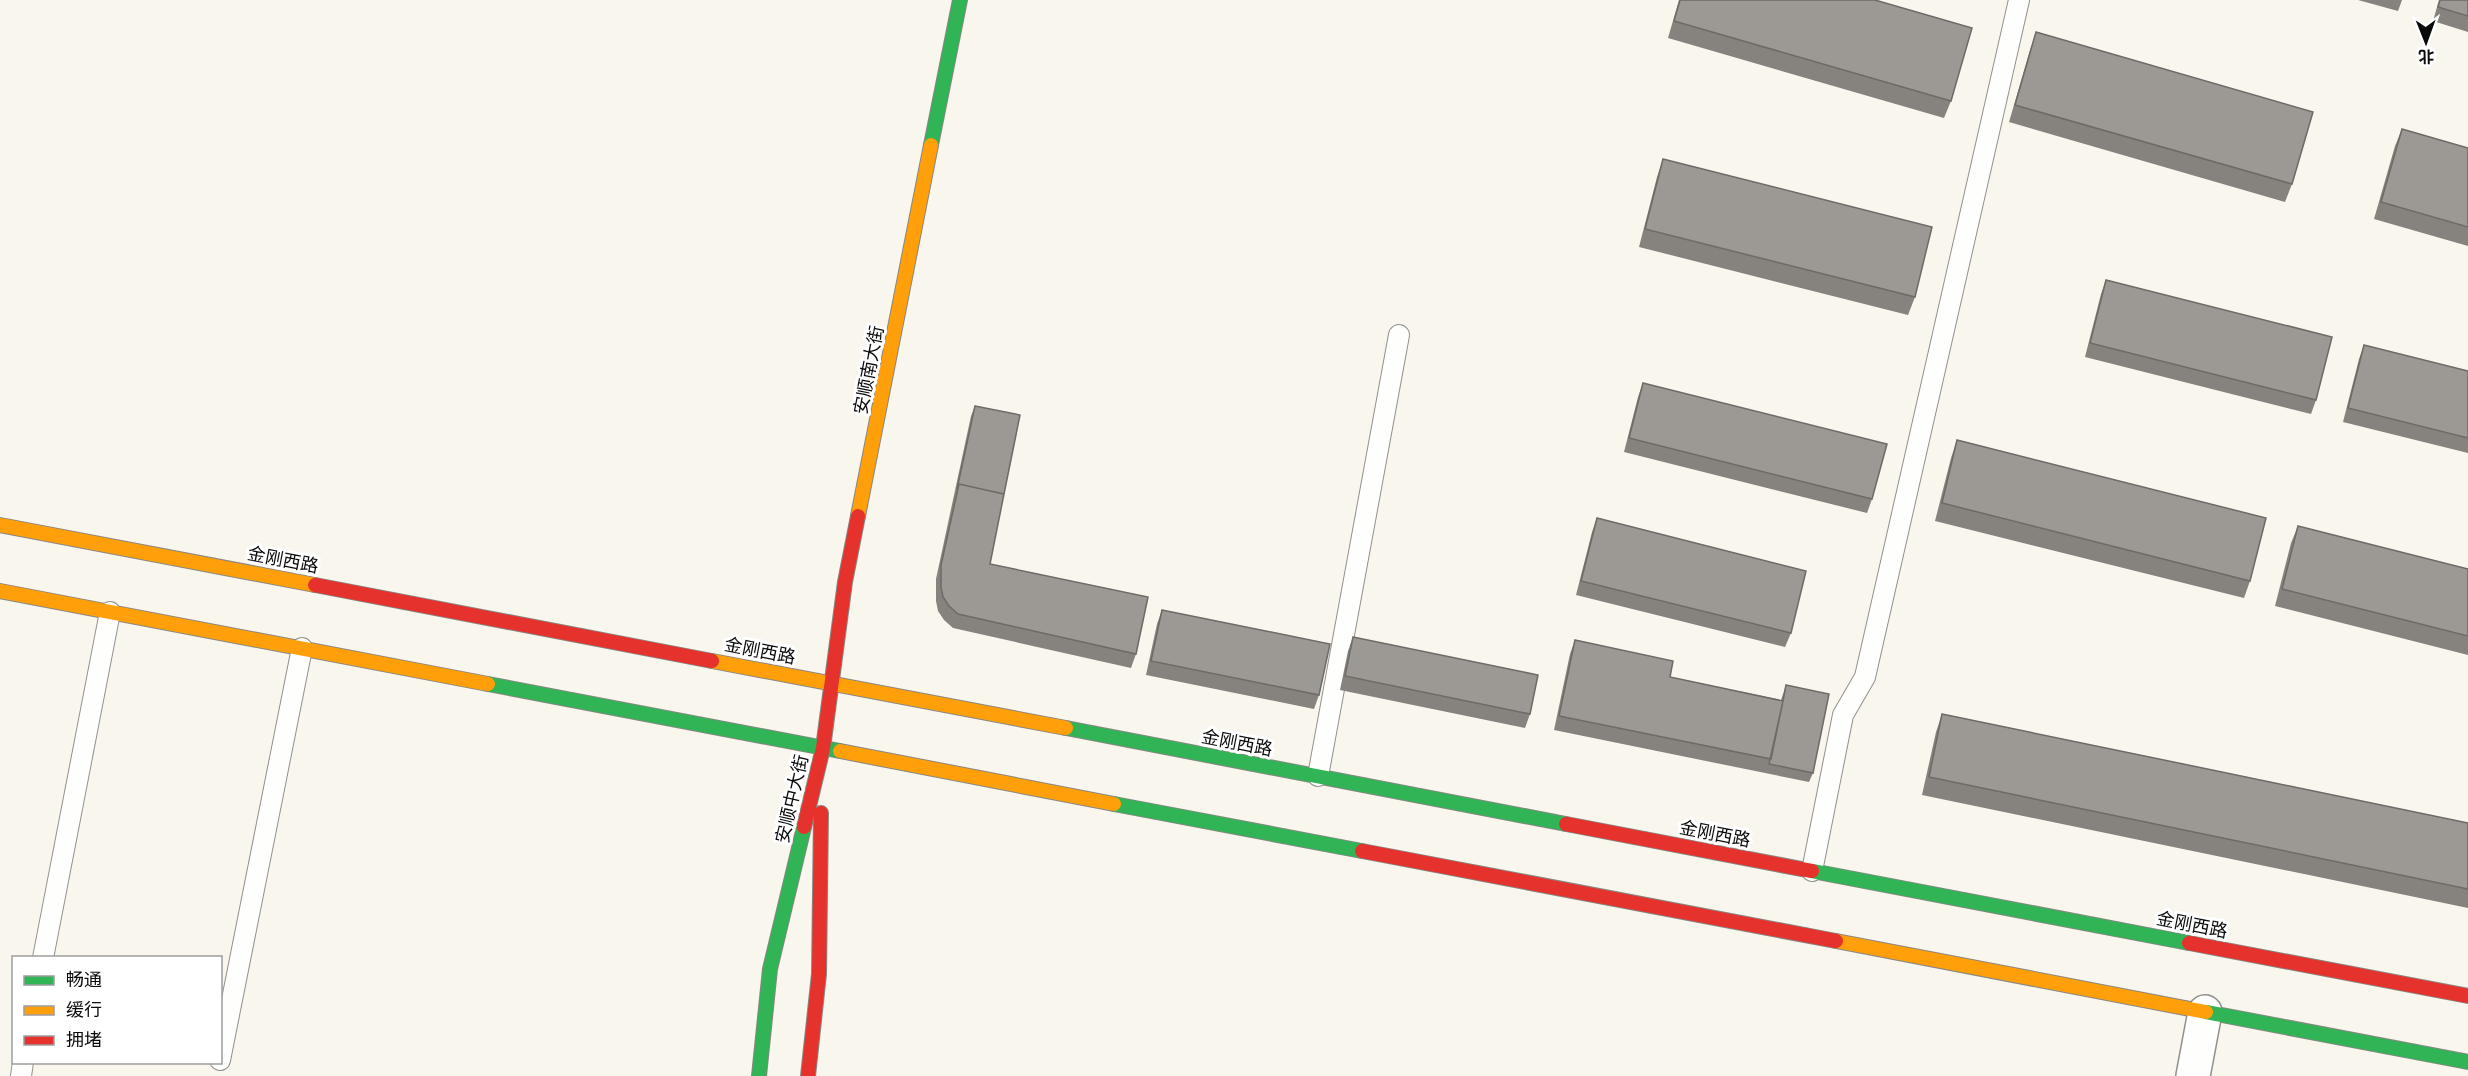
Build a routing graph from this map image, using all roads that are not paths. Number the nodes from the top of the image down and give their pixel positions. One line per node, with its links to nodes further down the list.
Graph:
1 (960, 0): 8 (street, 安顺南大街)
2 (2019, 0): 11 (lane)
3 (1399, 335): 10 (lane)
4 (0, 525): 8 (street, 金刚西路)
5 (0, 591): 6 (street)
6 (110, 612): 7 (street); 12 (lane)
7 (302, 648): 9 (street); 15 (lane)
8 (832, 683): 9 (street, 安顺南大街); 10 (street, 金刚西路)
9 (822, 748): 14 (street); 17 (street, 安顺中大街); 18 (street, 安顺中大街)
10 (1317, 776): 11 (street, 金刚西路)
11 (1812, 871): 13 (street, 金刚西路)
12 (43, 956)
13 (2468, 996)
14 (2205, 1012): 16 (street); 19 (street)
15 (222, 1051)
16 (2468, 1062)
17 (759, 1076)
18 (808, 1076)
19 (2193, 1076)

